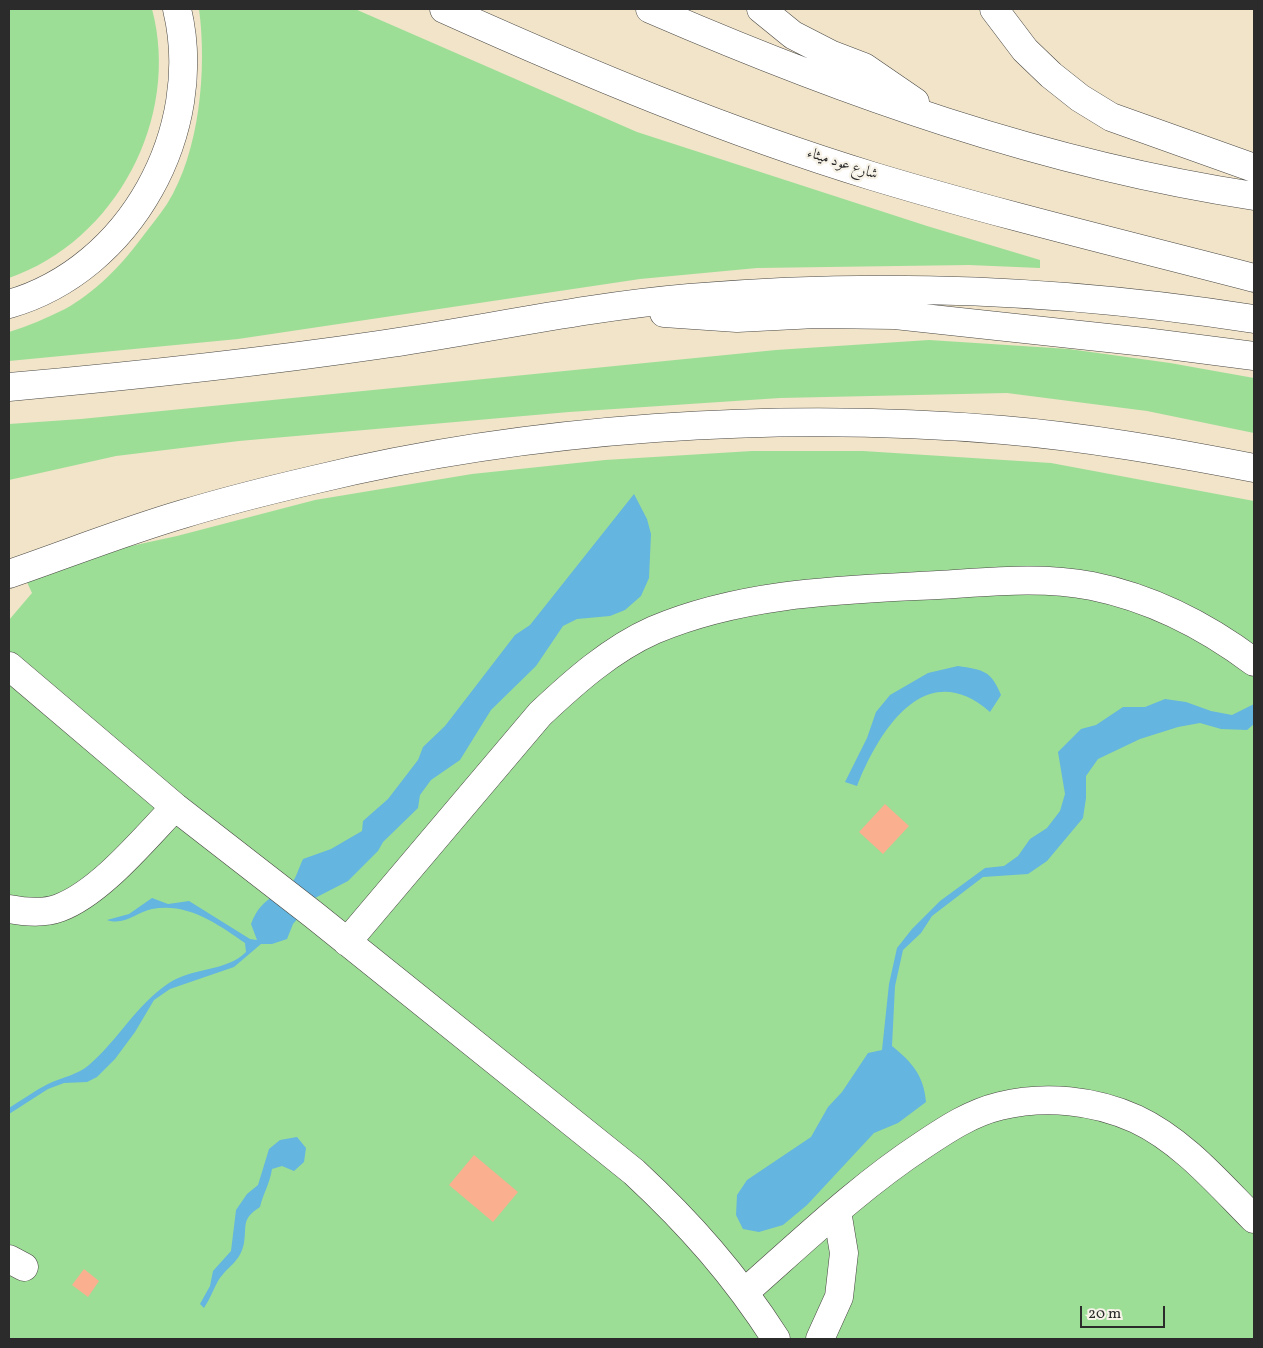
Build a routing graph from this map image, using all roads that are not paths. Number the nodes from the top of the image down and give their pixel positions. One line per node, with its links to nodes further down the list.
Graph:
1 (177, 9): 10 (main road)
2 (444, 9): 9 (main road, شارع عود ميثاء)
3 (650, 9): 6 (main road)
4 (761, 9): 6 (main road)
5 (994, 9): 7 (main road)
6 (945, 122): 8 (main road)
7 (1254, 168)
8 (1254, 196)
9 (1254, 278)
10 (9, 304)
11 (624, 306): 12 (main road); 13 (main road); 14 (main road)
12 (1254, 319)
13 (1254, 356)
14 (9, 387)
15 (1254, 468): 16 (main road)
16 (9, 574)
17 (1254, 662): 21 (main road)
18 (9, 666): 19 (main road)
19 (175, 807): 20 (main road); 21 (main road)
20 (9, 909)
21 (347, 942): 24 (main road)
22 (837, 1211): 23 (main road); 24 (main road); 27 (main road)
23 (1254, 1219)
24 (745, 1292): 25 (main road)
25 (757, 1327): 26 (main road)
26 (776, 1339)
27 (820, 1339)

